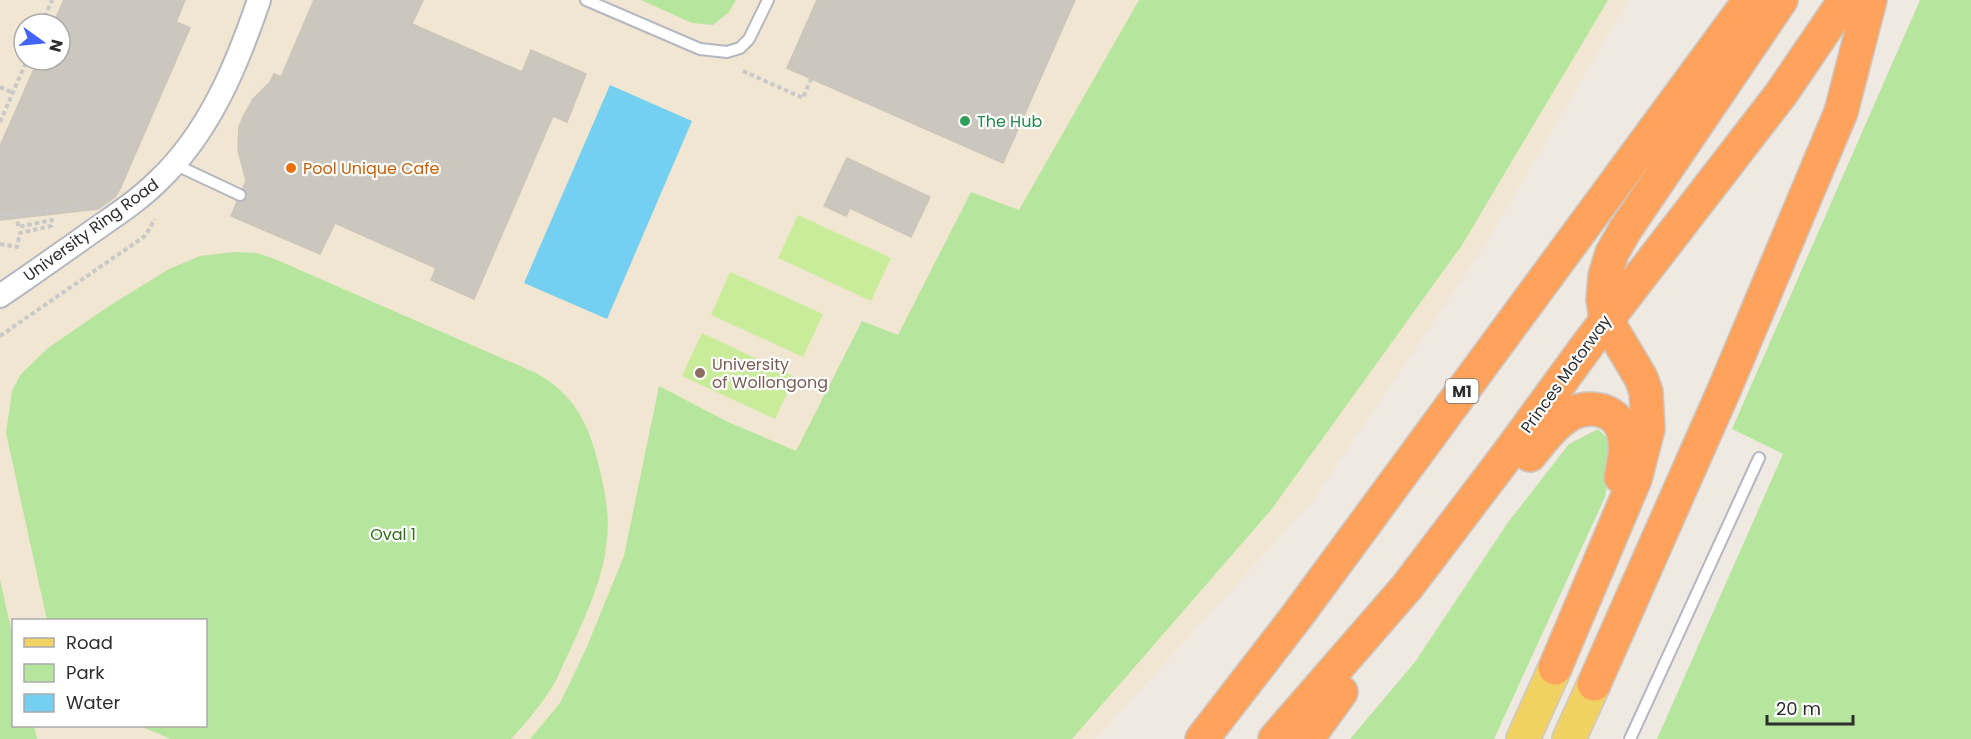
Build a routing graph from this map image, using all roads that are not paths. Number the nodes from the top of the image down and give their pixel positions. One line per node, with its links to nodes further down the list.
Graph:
1 (259, 0): 8 (street, University Ring Road)
2 (586, 0): 3 (lane)
3 (768, 0)
4 (1750, 0): 15 (highway, M1)
5 (1781, 0): 11 (highway)
6 (1845, 0): 11 (highway, Princes Motorway)
7 (1870, 0): 14 (highway)
8 (174, 164): 9 (lane); 10 (street, University Ring Road)
9 (240, 195)
10 (0, 296)
11 (1606, 320): 13 (highway); 16 (highway, Princes Motorway)
12 (1759, 458): 20 (lane)
13 (1555, 668): 17 (highway); 18 (main road)
14 (1594, 684): 19 (main road)
15 (1202, 739)
16 (1275, 739)
17 (1307, 739)
18 (1523, 739)
19 (1569, 739)
20 (1630, 739)

